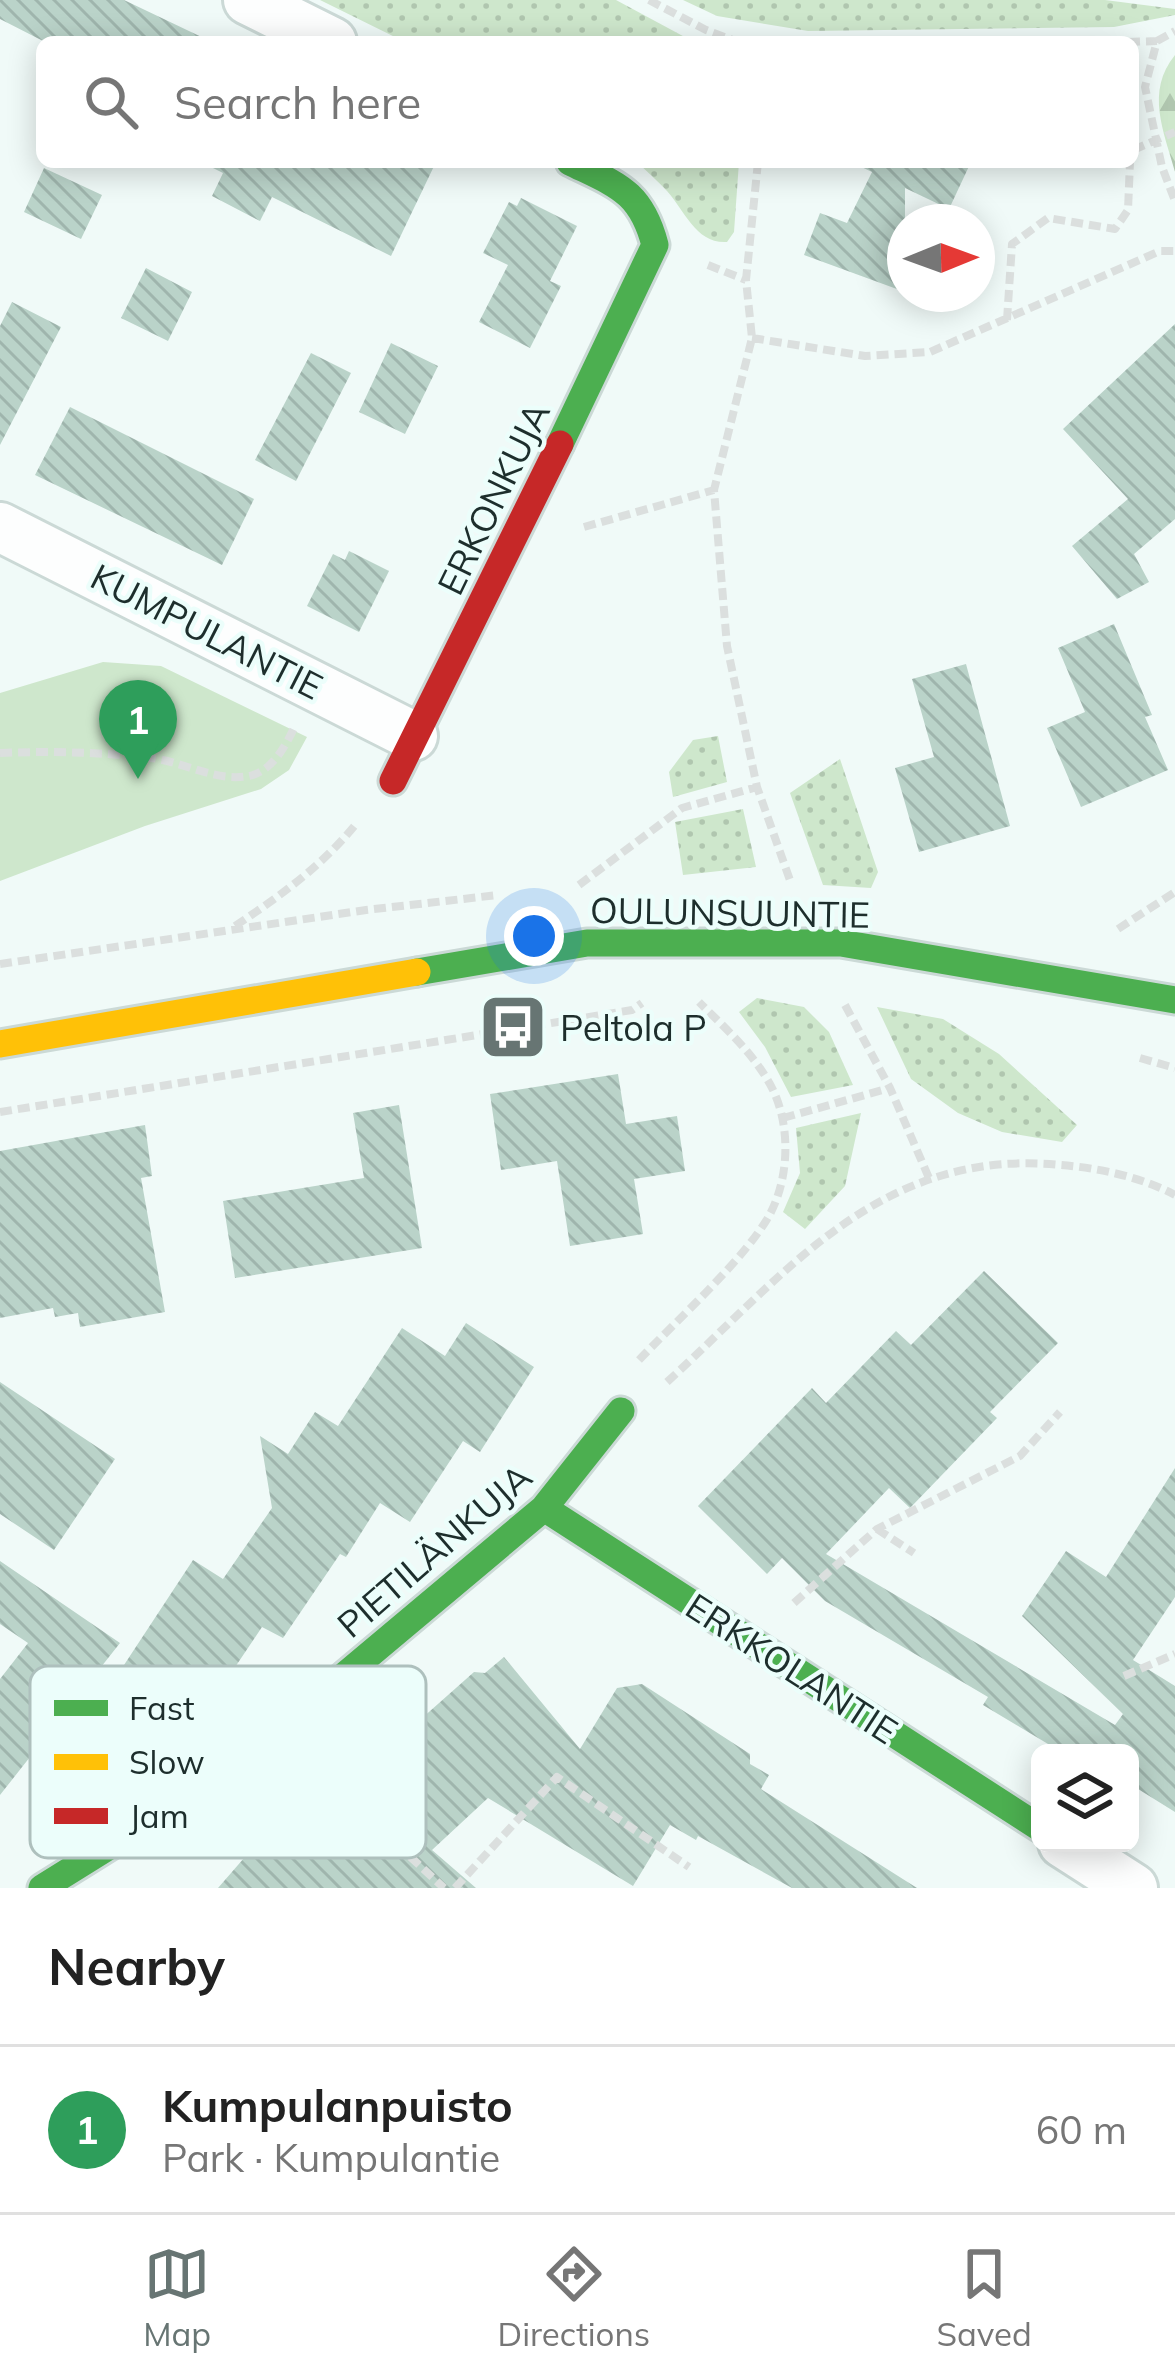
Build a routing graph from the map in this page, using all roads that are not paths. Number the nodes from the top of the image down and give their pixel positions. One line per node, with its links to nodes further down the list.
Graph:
1 (248, 0): 2 (street)
2 (320, 36)
3 (582, 168): 5 (street, ERKONKUJA)
4 (0, 526): 5 (street, KUMPULANTIE)
5 (413, 736): 6 (street, ERKONKUJA)
6 (393, 781)
7 (1175, 1000): 8 (street, OULUNSUUNTIE)
8 (0, 1044)
9 (621, 1412): 10 (street, PIETILÄNKUJA)
10 (544, 1508): 11 (street, PIETILÄNKUJA); 12 (street, ERKKOLANTIE)
11 (356, 1666)
12 (1031, 1822)
13 (1077, 1852): 16 (street)
14 (90, 1858): 15 (street, PIETILÄNKUJA)
15 (42, 1888)
16 (1133, 1888)

